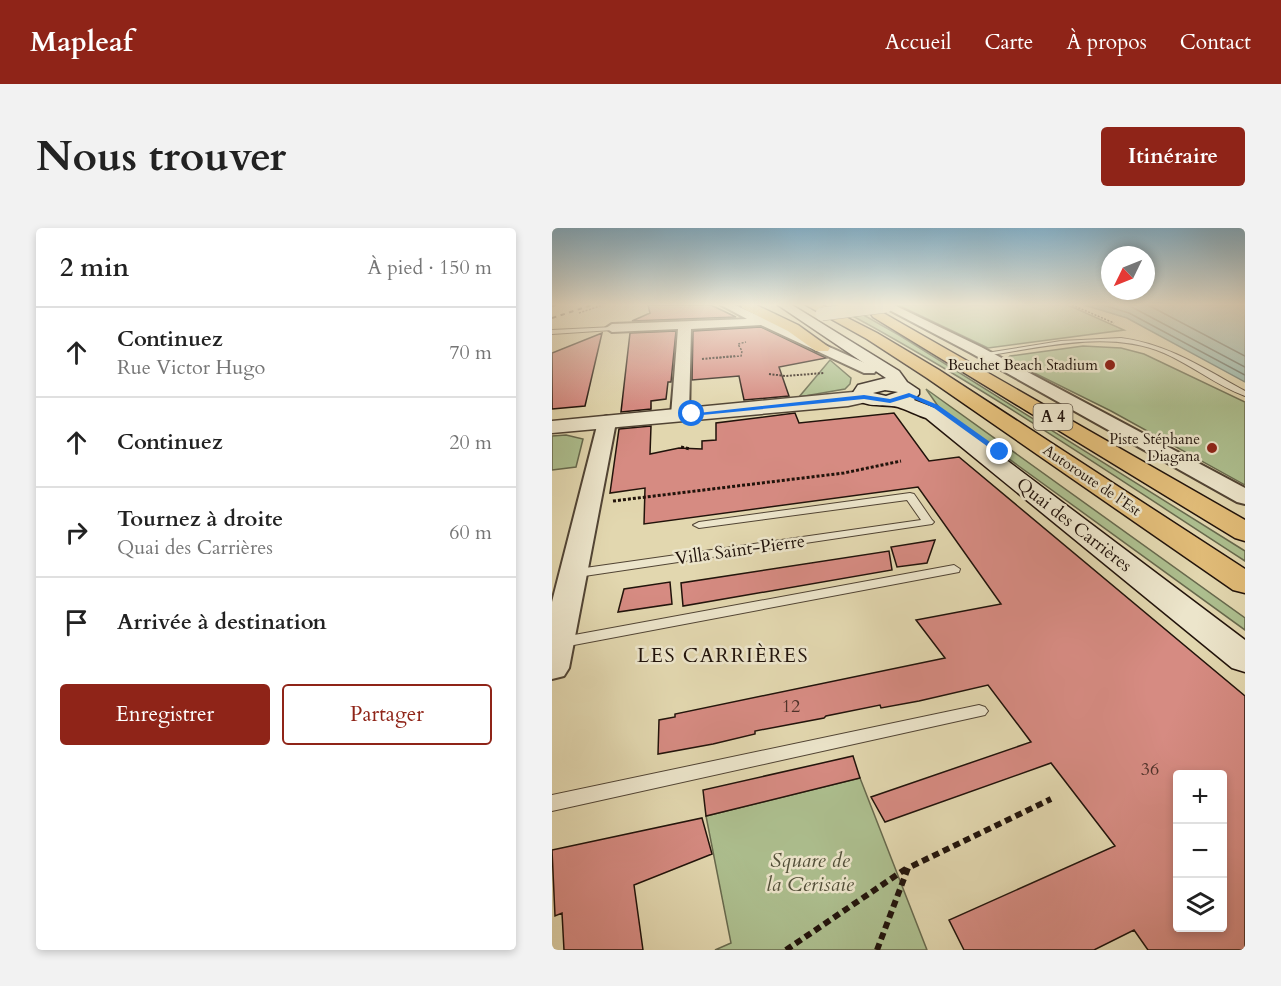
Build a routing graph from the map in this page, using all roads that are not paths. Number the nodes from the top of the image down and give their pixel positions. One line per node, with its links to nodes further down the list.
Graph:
1 (684, 339): 13 (street)
2 (801, 339): 9 (street, Quai des Carrières)
3 (809, 339): 9 (highway)
4 (835, 339): 11 (main road, Quai des Carrières)
5 (842, 339): 11 (main road, Quai des Carrières)
6 (876, 339): 21 (highway, Autoroute de l’Est / A 4)
7 (920, 339): 18 (highway, Autoroute de l’Est / A 4)
8 (952, 339): 10 (street)
9 (822, 348): 11 (street, Quai des Carrières)
10 (983, 354): 12 (lane); 16 (street)
11 (886, 389): 13 (main road); 22 (main road, Quai des Carrières); 24 (main road, Quai des Carrières)
12 (1245, 394)
13 (680, 415): 14 (main road)
14 (607, 422): 15 (main road); 20 (street)
15 (552, 427)
16 (1245, 497)
17 (699, 525): 20 (lane, Villa Saint-Pierre)
18 (1245, 532)
19 (954, 569): 23 (lane)
20 (562, 575): 23 (street)
21 (1245, 583)
22 (1245, 639)
23 (558, 643): 25 (street)
24 (1245, 659)
25 (552, 668)
26 (979, 711): 27 (lane)
27 (552, 803)

